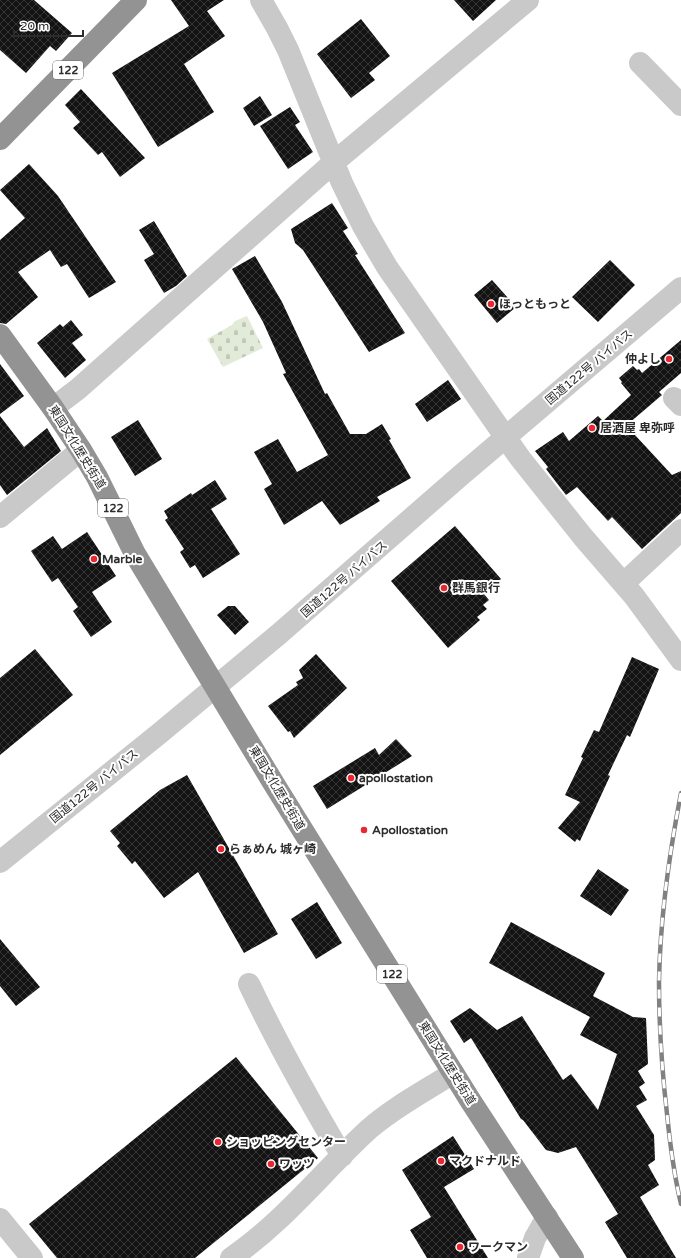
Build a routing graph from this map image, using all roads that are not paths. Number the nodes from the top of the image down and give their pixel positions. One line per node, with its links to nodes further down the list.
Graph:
1 (136, 0): 6 (highway, 122)
2 (261, 0): 7 (street)
3 (528, 0): 7 (street)
4 (640, 63): 5 (street)
5 (681, 105)
6 (0, 139)
7 (333, 163): 10 (street); 11 (street)
8 (681, 288): 11 (street, 国道122号 バイパス)
9 (0, 335): 10 (highway, 東国文化歴史街道 / 122)
10 (53, 408): 12 (highway, 東国文化歴史街道 / 122)
11 (505, 438): 15 (street); 17 (street, 国道122号 バイパス)
12 (81, 450): 13 (street); 17 (highway, 東国文化歴史街道 / 122)
13 (0, 517)
14 (681, 530): 15 (street)
15 (629, 590): 16 (street)
16 (681, 660)
17 (216, 687): 18 (street, 国道122号 バイパス); 20 (highway, 東国文化歴史街道 / 122)
18 (0, 862)
19 (249, 984): 21 (street)
20 (453, 1073): 21 (street); 22 (highway, 東国文化歴史街道 / 122)
21 (342, 1156): 25 (street)
22 (547, 1217): 26 (street); 27 (highway, 東国文化歴史街道 / 122)
23 (0, 1219): 24 (street)
24 (32, 1258)
25 (231, 1258)
26 (528, 1258)
27 (573, 1258)

